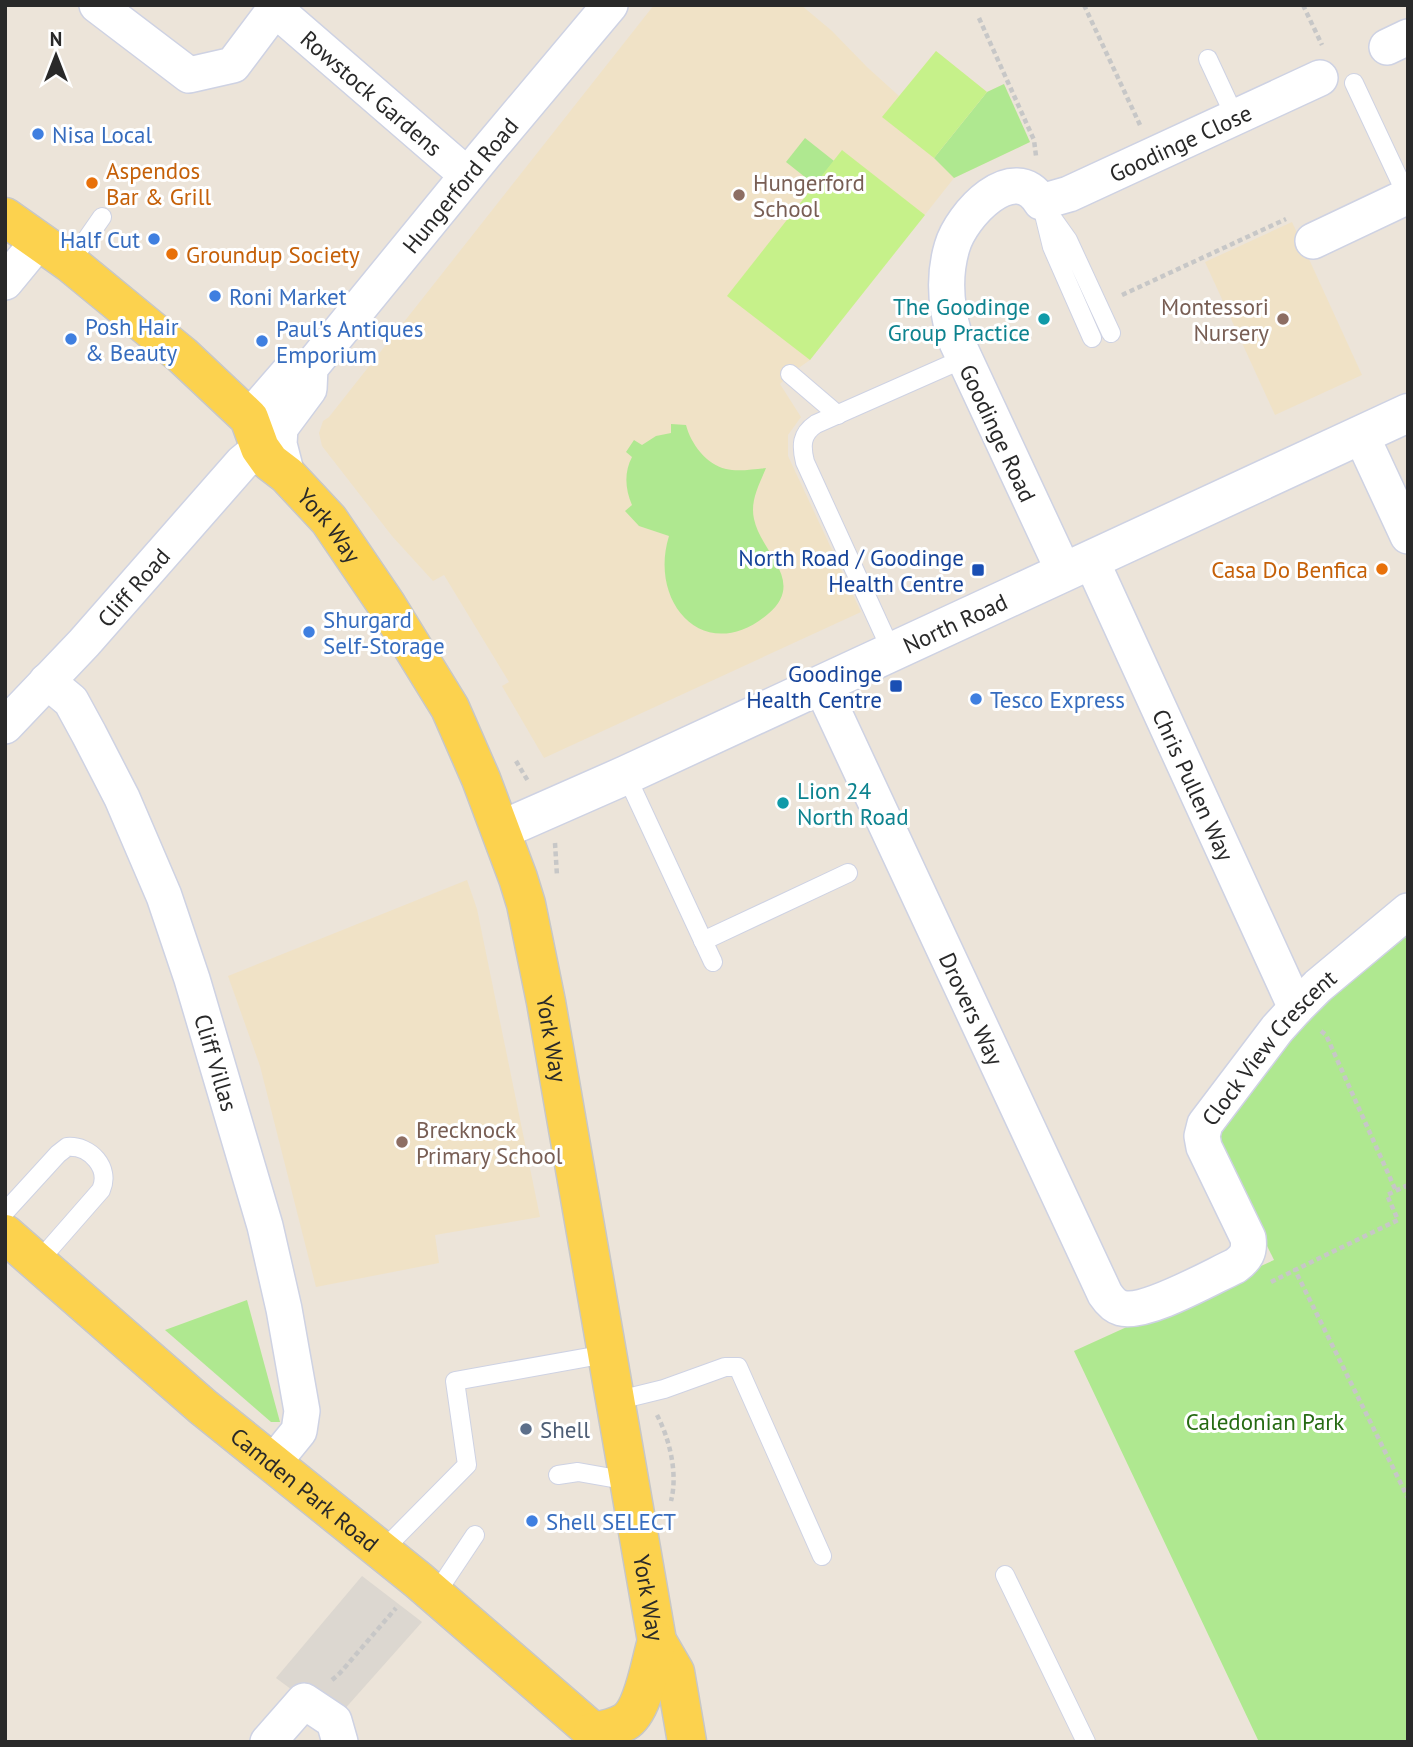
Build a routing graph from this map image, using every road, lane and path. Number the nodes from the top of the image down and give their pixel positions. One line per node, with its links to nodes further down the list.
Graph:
1 (97, 5): 5 (street, Rowstock Gardens)
2 (610, 5): 12 (street, Hungerford Road)
3 (1084, 5): 11 (path)
4 (1303, 5): 8 (path)
5 (277, 7): 12 (street, Rowstock Gardens)
6 (979, 18): 13 (path)
7 (1208, 59): 10 (lane)
8 (1322, 63): 10 (street, Goodinge Close)
9 (1354, 83): 14 (lane)
10 (1235, 117): 11 (street, Goodinge Close)
11 (1153, 155): 13 (street, Goodinge Close)
12 (467, 175): 28 (street, Hungerford Road)
13 (1035, 195): 22 (lane); 23 (lane); 24 (street, Goodinge Road)
14 (1408, 196): 17 (street)
15 (5, 217): 18 (main road, York Way)
16 (102, 217): 19 (lane)
17 (1303, 228): 21 (path)
18 (38, 242): 19 (main road, York Way); 20 (street)
19 (70, 263): 28 (main road, York Way)
20 (5, 282)
21 (1114, 298)
22 (1111, 333)
23 (1092, 338)
24 (963, 359): 27 (lane); 31 (street, Goodinge Road)
25 (790, 374): 27 (lane)
26 (1408, 413): 29 (street, North Road)
27 (838, 415): 32 (lane)
28 (263, 431): 33 (street, Cliff Road); 37 (main road, York Way)
29 (1361, 435): 30 (street); 31 (street, North Road)
30 (1408, 536)
31 (1077, 566): 32 (street, North Road); 42 (street, Chris Pullen Way)
32 (892, 652): 34 (street, North Road)
33 (47, 681): 35 (street, Cliff Road); 50 (street, Cliff Villas)
34 (821, 685): 36 (street, North Road); 47 (street, Drovers Way)
35 (5, 726)
36 (626, 775): 37 (street, North Road); 40 (lane)
37 (501, 830): 48 (main road, York Way)
38 (848, 873): 40 (lane)
39 (1408, 911): 42 (street, Clock View Crescent)
40 (703, 941): 41 (lane)
41 (713, 962)
42 (1296, 1008): 44 (path); 47 (street, Clock View Crescent)
43 (1408, 1185): 44 (path)
44 (1396, 1191): 53 (path)
45 (6, 1229): 46 (main road, Camden Park Road); 46 (lane)
46 (38, 1262): 50 (main road, Camden Park Road)
47 (1140, 1308)
48 (606, 1354): 49 (main road, York Way); 55 (lane)
49 (615, 1401): 52 (main road, York Way); 56 (lane)
50 (273, 1464): 55 (main road, Camden Park Road)
51 (558, 1475): 52 (lane)
52 (629, 1481): 59 (main road, York Way)
53 (1408, 1499)
54 (475, 1535): 58 (lane)
55 (382, 1551): 58 (main road, Camden Park Road)
56 (822, 1556)
57 (1005, 1575): 65 (lane)
58 (418, 1598): 60 (path); 61 (main road, Camden Park Road)
59 (657, 1641): 61 (main road); 64 (main road, York Way)
60 (304, 1701): 62 (street); 63 (street)
61 (599, 1737)
62 (268, 1742)
63 (340, 1742)
64 (687, 1742)
65 (1086, 1742)

